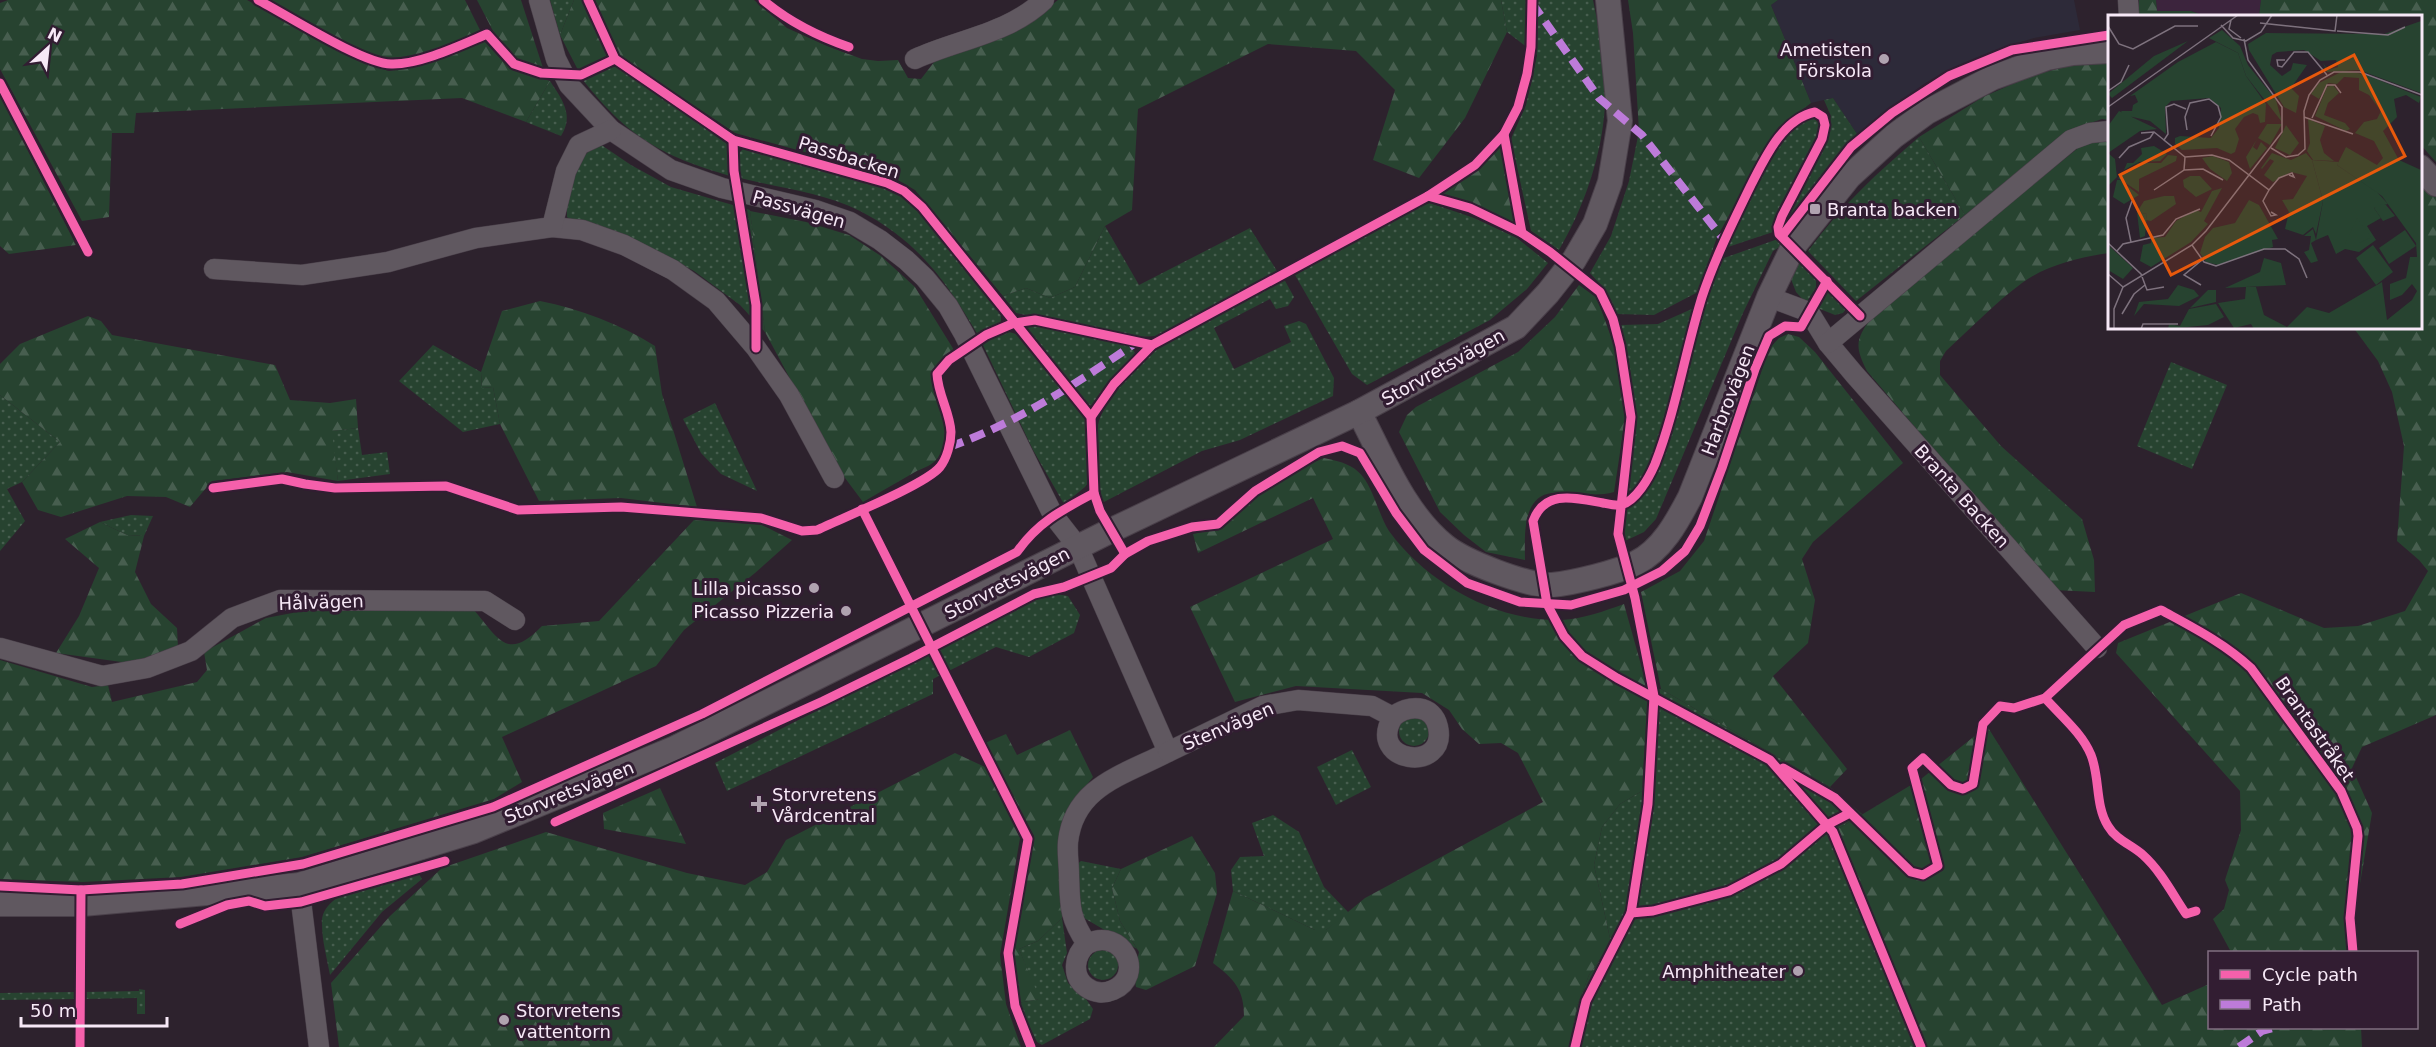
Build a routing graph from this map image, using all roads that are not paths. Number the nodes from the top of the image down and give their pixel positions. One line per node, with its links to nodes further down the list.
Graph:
1 (539, 0): 8 (street, Passvägen)
2 (1044, 0): 7 (street)
3 (1608, 0): 16 (street, Storvretsvägen)
4 (2128, 0): 5 (street)
5 (2130, 15)
6 (2108, 51): 14 (street, Harbrovägen)
7 (915, 59)
8 (611, 130): 12 (street); 18 (street, Passvägen)
9 (2108, 131): 15 (street)
10 (2421, 168): 11 (street)
11 (2436, 184)
12 (552, 227): 13 (street); 17 (street)
13 (214, 269)
14 (1769, 297): 15 (street, Branta Backen); 16 (street, Harbrovägen)
15 (1828, 343): 21 (street, Branta Backen)
16 (1359, 412): 18 (street, Storvretsvägen)
17 (834, 478)
18 (1078, 547): 23 (street, Stenvägen); 24 (street, Storvretsvägen)
19 (515, 620): 20 (street, Hålvägen)
20 (0, 648)
21 (2097, 648)
22 (1393, 717): 23 (street, Stenvägen)
23 (1168, 752): 26 (street, Stenvägen)
24 (299, 885): 25 (street, Storvretsvägen); 27 (street)
25 (0, 904)
26 (1087, 944)
27 (319, 1047)

